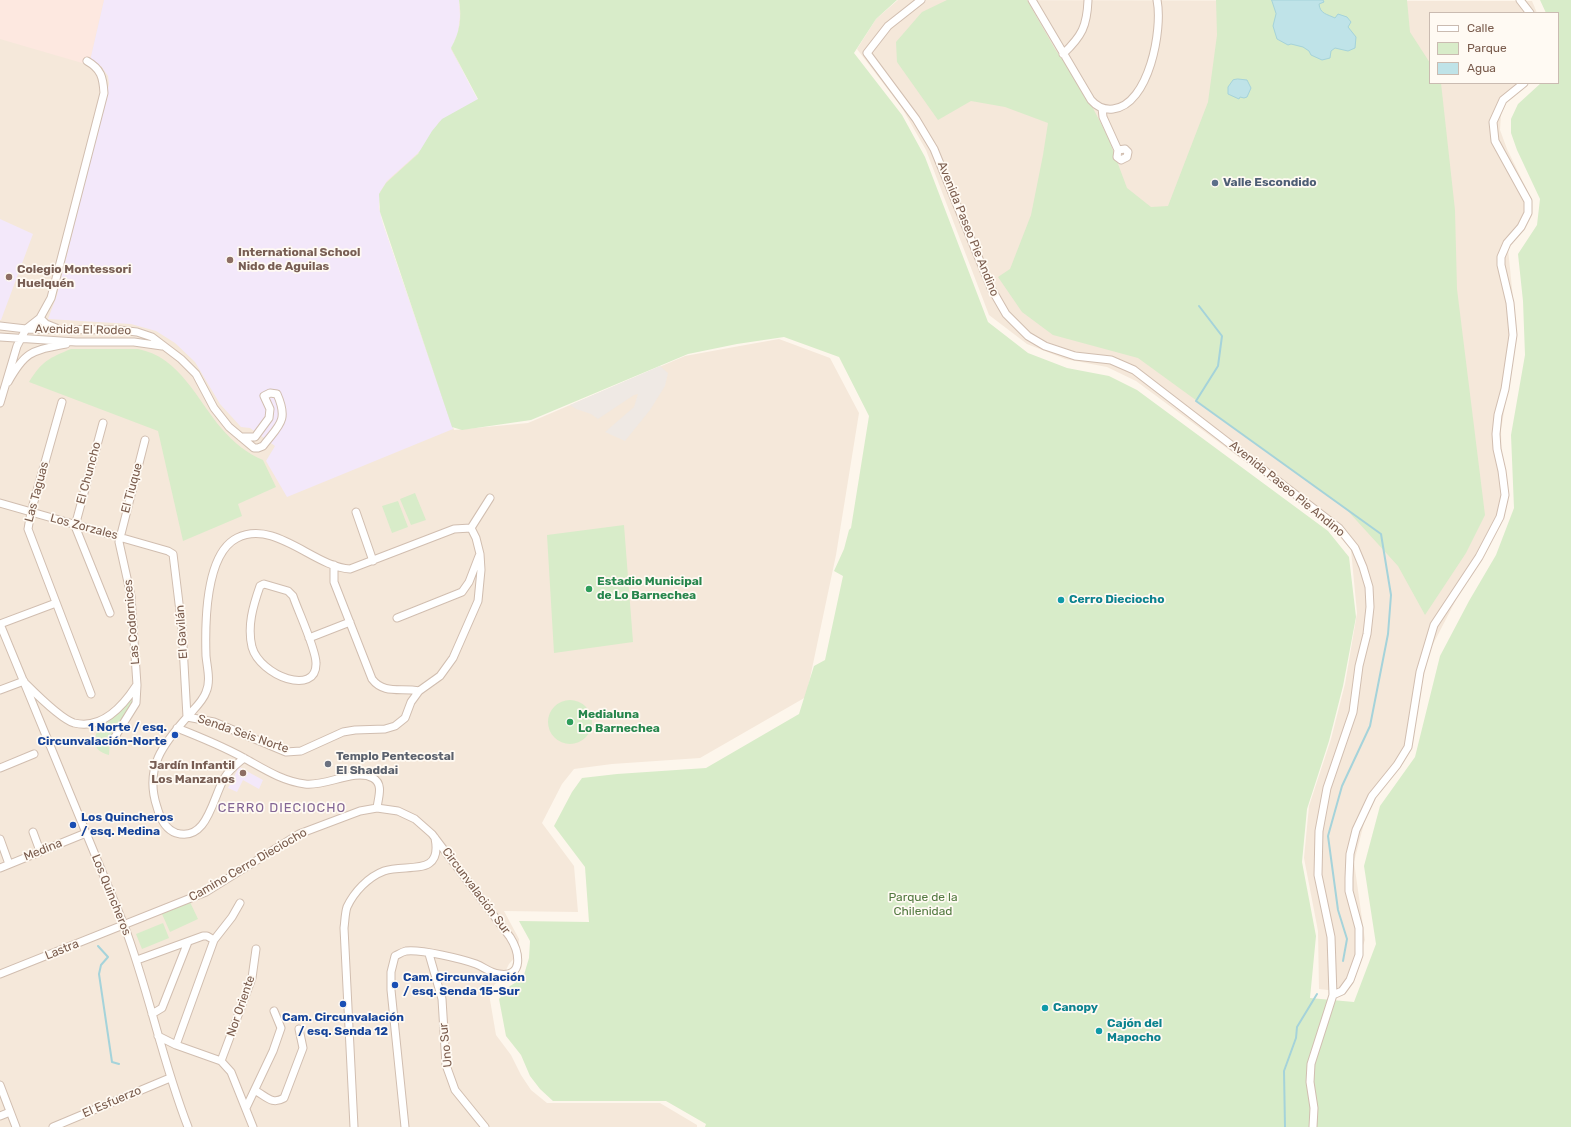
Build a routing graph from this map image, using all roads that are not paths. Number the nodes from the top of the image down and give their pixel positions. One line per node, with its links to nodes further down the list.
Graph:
1 (921, 0): 72 (street, Avenida Paseo Pie Andino)
2 (1032, 0): 7 (street)
3 (1088, 0): 7 (street)
4 (1157, 0): 10 (street)
5 (1520, 0): 6 (street)
6 (1529, 12)
7 (1063, 54): 10 (street)
8 (87, 62): 12 (street)
9 (1523, 84): 72 (street)
10 (1102, 108): 11 (street)
11 (1118, 150)
12 (40, 318): 14 (street); 15 (street)
13 (0, 326): 14 (street, Avenida El Rodeo)
14 (26, 329): 15 (street, Avenida El Rodeo); 18 (street)
15 (68, 330): 16 (street, Avenida El Rodeo)
16 (137, 332): 20 (street); 21 (street, Avenida El Rodeo)
17 (0, 337): 18 (street, Avenida El Rodeo)
18 (20, 340): 19 (street, Avenida El Rodeo); 22 (street)
19 (76, 342): 20 (street, Avenida El Rodeo); 22 (street)
20 (134, 342): 21 (street, Avenida El Rodeo)
21 (162, 346): 26 (street, Avenida El Rodeo)
22 (3, 393): 24 (street)
23 (62, 402): 30 (street, Las Taguas)
24 (0, 403)
25 (103, 423): 32 (street, El Chuncho)
26 (241, 437): 26 (street, Avenida El Rodeo)
27 (145, 440): 34 (street, El Tiuque)
28 (490, 498): 33 (street)
29 (0, 503): 30 (street, Los Zorzales)
30 (30, 512): 32 (street, Los Zorzales); 39 (street, Las Taguas)
31 (356, 512): 37 (street)
32 (75, 524): 34 (street, Los Zorzales); 40 (street, Las Codornices)
33 (471, 528): 36 (street); 37 (street)
34 (120, 536): 35 (street, Los Zorzales); 46 (street, Las Codornices)
35 (168, 550): 50 (street, El Gavilán)
36 (479, 554): 41 (street); 48 (street)
37 (373, 561): 38 (street)
38 (334, 565): 42 (street); 50 (street)
39 (56, 603): 43 (street); 49 (street, Las Taguas)
40 (110, 613)
41 (397, 618)
42 (350, 622): 44 (street); 48 (street)
43 (0, 624): 45 (street, Los Quincheros)
44 (308, 638): 44 (street)
45 (24, 681): 46 (street); 47 (street); 58 (street, Los Quincheros)
46 (137, 685): 52 (street, Las Codornices)
47 (0, 690)
48 (419, 691): 50 (street, Senda Seis Norte)
49 (91, 694)
50 (187, 717): 51 (street)
51 (177, 728): 54 (street); 54 (street)
52 (113, 740)
53 (34, 754): 55 (street)
54 (244, 758): 56 (street)
55 (0, 768)
56 (377, 808): 59 (street, Camino Cerro Dieciocho); 65 (street, Camino Cerro Dieciocho)
57 (33, 832): 61 (street)
58 (86, 833): 61 (street, Medina); 65 (street, Los Quincheros)
59 (435, 838): 69 (street, Circunvalación Sur); 89 (street, Circunvalación Sur)
60 (0, 839): 62 (street)
61 (40, 851): 62 (street, Medina)
62 (10, 864): 63 (street, Medina)
63 (0, 868)
64 (240, 903): 66 (street)
65 (124, 925): 70 (street, Los Quincheros); 71 (street, Lastra)
66 (214, 940): 67 (street); 77 (street)
67 (188, 942): 70 (street); 74 (street)
68 (256, 950): 78 (street, Nor Oriente)
69 (429, 954): 90 (street, Circunvalación Sur); 91 (street, Uno Sur)
70 (137, 960): 74 (street, Los Quincheros)
71 (0, 974)
72 (1333, 995): 92 (street, Avenida Paseo Pie Andino)
73 (274, 1011): 81 (street)
74 (152, 1014): 76 (street, Los Quincheros)
75 (299, 1029): 81 (street)
76 (158, 1036): 77 (street); 79 (street, Los Quincheros)
77 (176, 1045): 78 (street)
78 (221, 1061): 82 (street)
79 (170, 1078): 86 (street, El Esfuerzo); 87 (street, Los Quincheros)
80 (0, 1085): 83 (street)
81 (256, 1090): 82 (street)
82 (246, 1108): 88 (street)
83 (10, 1112): 84 (street); 85 (street)
84 (0, 1116)
85 (16, 1127)
86 (53, 1127)
87 (188, 1127)
88 (253, 1127)
89 (354, 1127)
90 (405, 1127)
91 (485, 1127)
92 (1313, 1127)

